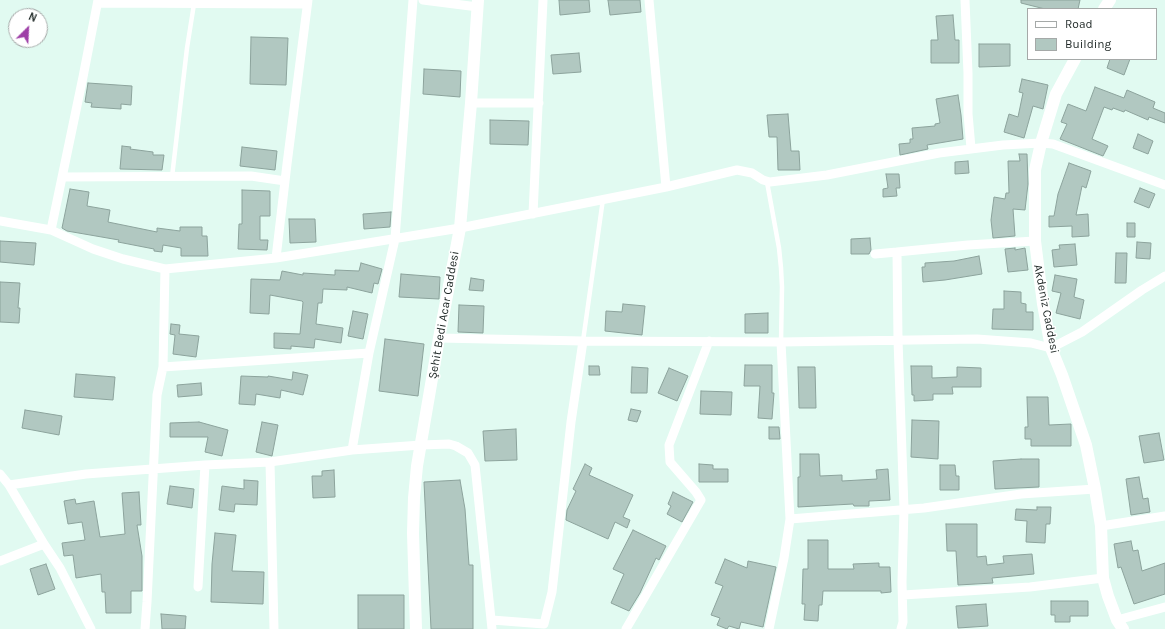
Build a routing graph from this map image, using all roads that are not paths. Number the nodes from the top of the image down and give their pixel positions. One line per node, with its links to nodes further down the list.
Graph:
1 (413, 0): 26 (street)
2 (423, 0): 8 (street)
3 (543, 0): 11 (street)
4 (649, 0): 20 (street)
5 (965, 0): 14 (street)
6 (98, 1): 9 (street); 15 (street)
7 (308, 2): 9 (street); 17 (street)
8 (478, 3): 12 (street, Şehit Bedi Acar Caddesi)
9 (194, 4): 16 (lane)
10 (1074, 60): 13 (street, Akdeniz Caddesi)
11 (539, 103): 12 (street); 22 (street)
12 (471, 104): 24 (street, Şehit Bedi Acar Caddesi)
13 (1041, 143): 14 (street); 19 (street); 27 (street, Akdeniz Caddesi)
14 (971, 148): 18 (street)
15 (63, 177): 16 (street); 25 (street)
16 (172, 177): 17 (street)
17 (285, 181): 30 (street)
18 (767, 182): 20 (street); 37 (lane)
19 (1165, 185)
20 (666, 187): 21 (street)
21 (603, 200): 22 (street); 35 (lane)
22 (533, 214): 24 (street)
23 (0, 221): 25 (street)
24 (460, 228): 26 (street); 33 (street, Şehit Bedi Acar Caddesi)
25 (52, 230): 31 (street)
26 (395, 238): 30 (street); 39 (street)
27 (1035, 241): 28 (street); 38 (street, Akdeniz Caddesi)
28 (897, 252): 29 (street); 34 (street)
29 (875, 254)
30 (276, 258): 31 (street)
31 (165, 268): 40 (street)
32 (1165, 276): 38 (street)
33 (439, 338): 35 (street); 41 (street, Şehit Bedi Acar Caddesi)
34 (898, 340): 37 (street); 38 (street); 49 (street)
35 (583, 341): 36 (street); 59 (street)
36 (709, 341): 37 (street); 65 (street)
37 (781, 342): 51 (street)
38 (1051, 348): 48 (street, Akdeniz Caddesi)
39 (369, 353): 40 (street); 42 (street)
40 (163, 368): 45 (street)
41 (421, 445): 42 (street); 59 (street); 64 (street, Şehit Bedi Acar Caddesi)
42 (352, 450): 43 (street)
43 (270, 462): 44 (street); 63 (street)
44 (205, 465): 45 (street); 56 (street)
45 (154, 469): 47 (street); 62 (street)
46 (0, 474): 47 (street)
47 (9, 485): 53 (street)
48 (1095, 489): 49 (street); 52 (street, Akdeniz Caddesi)
49 (904, 509): 51 (street); 57 (street)
50 (1165, 516): 52 (street)
51 (790, 519): 66 (street)
52 (1101, 526): 55 (street, Akdeniz Caddesi)
53 (44, 544): 54 (street); 61 (street)
54 (0, 561)
55 (1102, 578): 57 (street); 60 (street, Akdeniz Caddesi)
56 (198, 587)
57 (903, 596): 67 (street)
58 (1165, 607): 60 (street)
59 (492, 624)
60 (1120, 624)
61 (89, 629)
62 (145, 629)
63 (274, 629)
64 (416, 629)
65 (626, 629)
66 (769, 629)
67 (901, 629)

